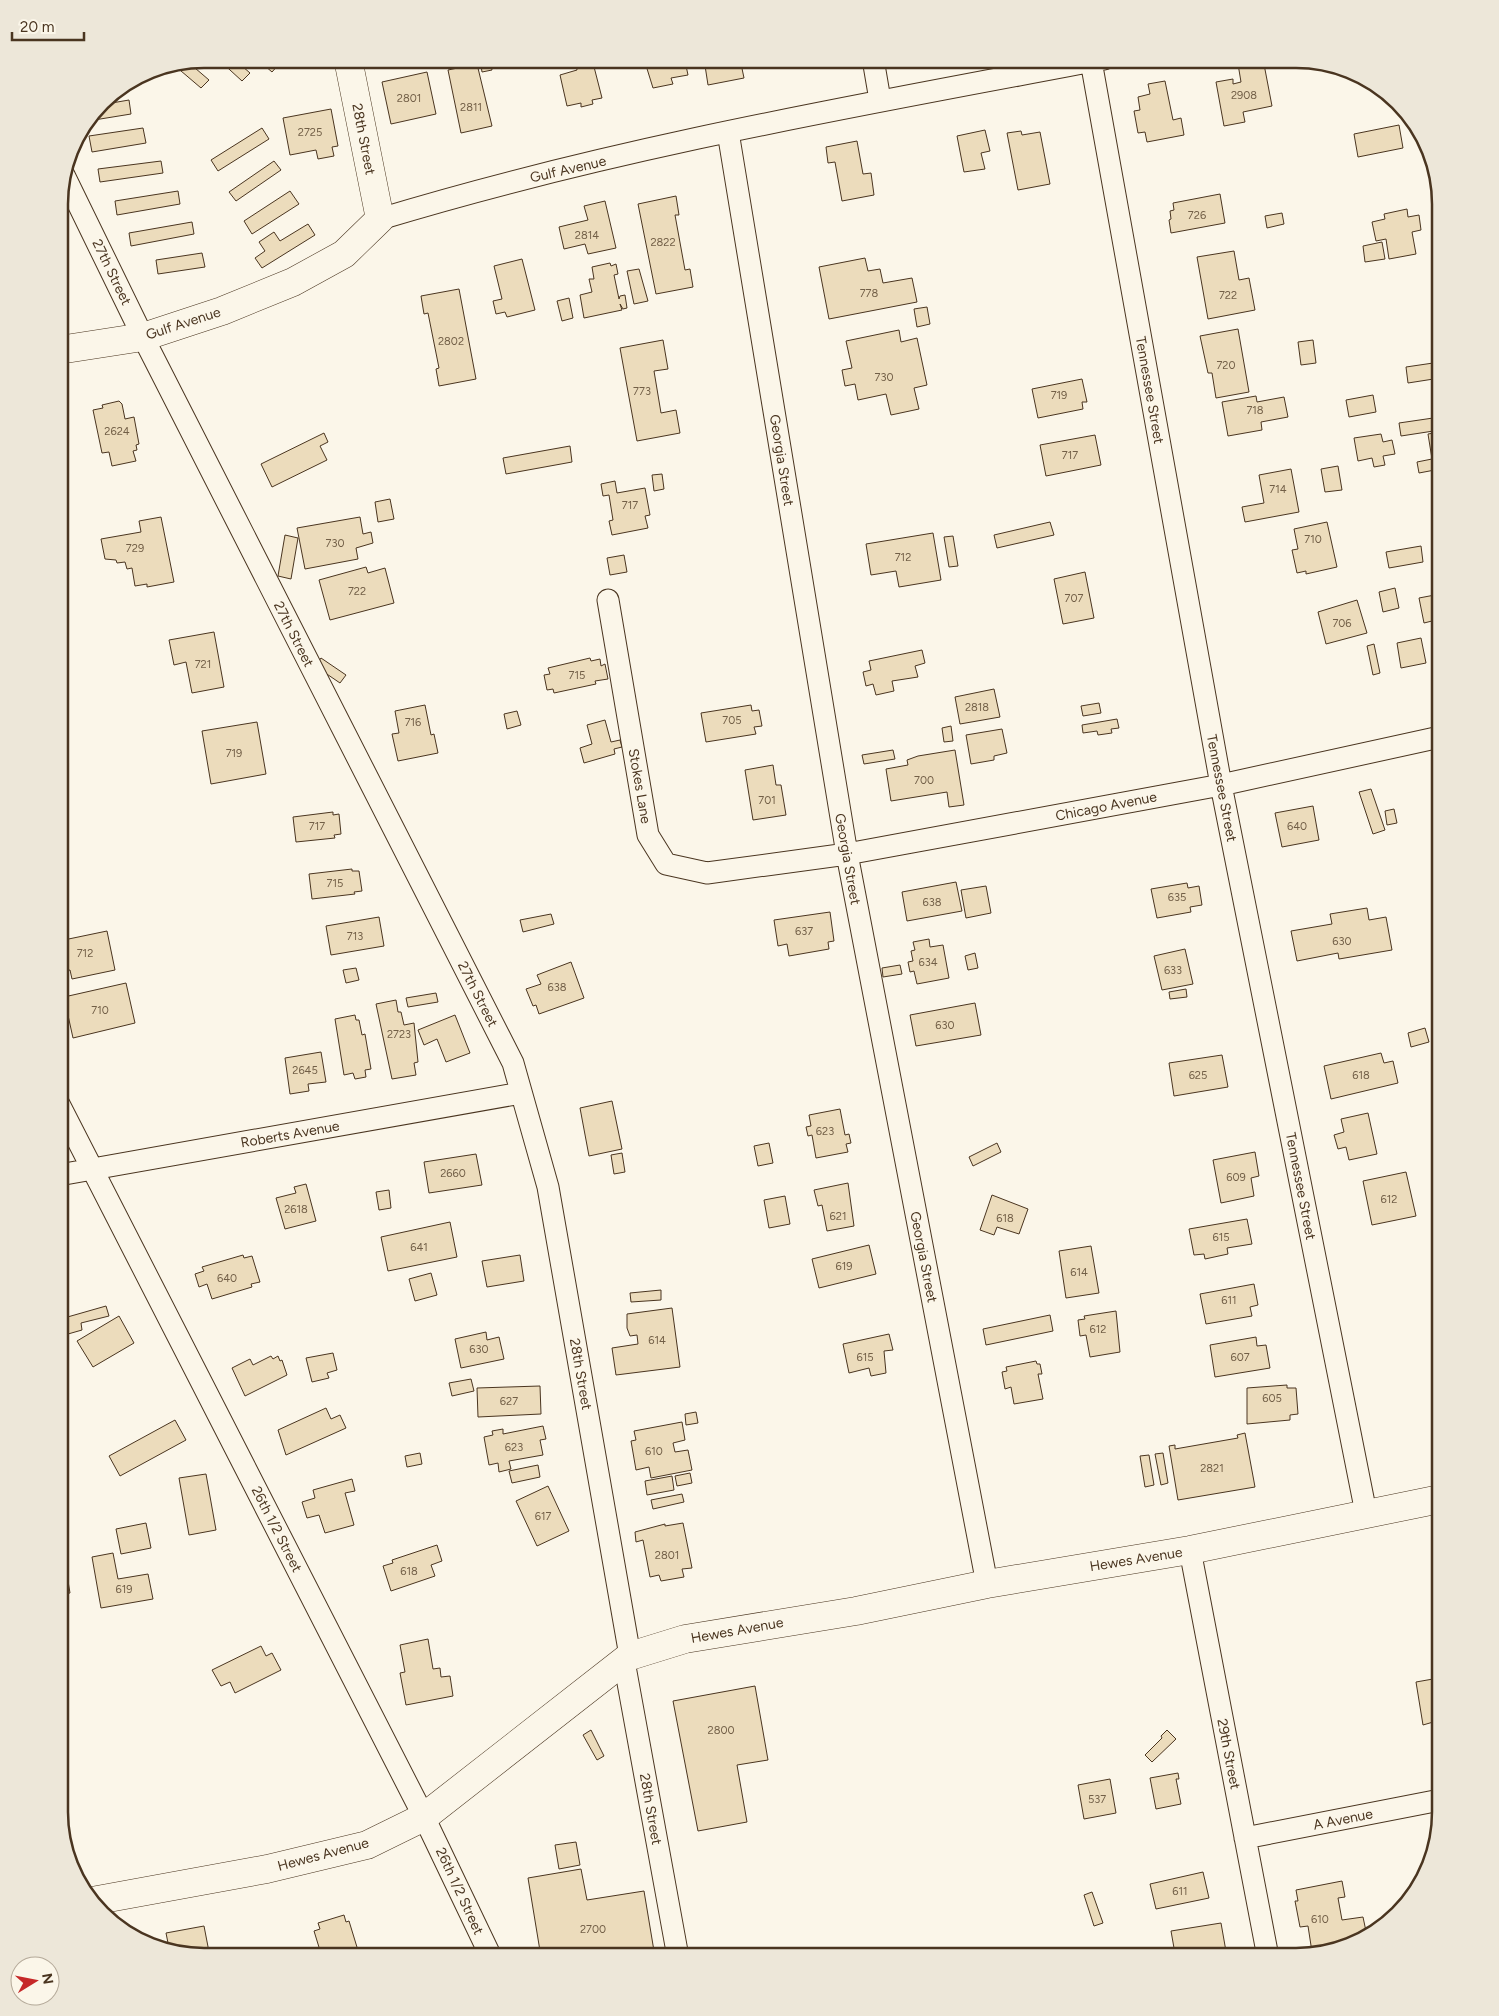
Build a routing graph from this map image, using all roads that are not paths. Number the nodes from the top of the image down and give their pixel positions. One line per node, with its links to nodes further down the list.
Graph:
1 (350, 68): 8 (main road, 28th Street)
2 (875, 68): 5 (street)
3 (1054, 68): 5 (street, Gulf Avenue)
4 (1099, 68): 13 (street, Tennessee Street)
5 (880, 100): 6 (street, Gulf Avenue)
6 (728, 132): 8 (street, Gulf Avenue); 14 (street, Georgia Street)
7 (69, 185): 9 (street, 27th Street)
8 (380, 219): 9 (main road, Gulf Avenue)
9 (143, 337): 10 (main road, Gulf Avenue); 16 (street, 27th Street)
10 (68, 349)
11 (608, 600): 15 (street, Stokes Lane)
12 (1431, 739): 13 (street, Chicago Avenue)
13 (1221, 785): 14 (street, Chicago Avenue); 21 (street, Tennessee Street)
14 (847, 854): 15 (street, Chicago Avenue); 23 (street, Georgia Street)
15 (771, 864)
16 (521, 1093): 18 (street, Roberts Avenue); 24 (street, 28th Street)
17 (68, 1122): 18 (street, 26th 1/2 Street)
18 (92, 1169): 19 (street, Roberts Avenue); 26 (street, 26th 1/2 Street)
19 (68, 1173)
20 (1431, 1501): 21 (main road, Hewes Avenue)
21 (1366, 1513): 22 (main road, Hewes Avenue)
22 (1190, 1550): 23 (main road, Hewes Avenue); 27 (street, 29th Street)
23 (987, 1584): 24 (main road, Hewes Avenue)
24 (627, 1659): 26 (main road, Hewes Avenue); 30 (street, 28th Street)
25 (1431, 1802): 27 (street, A Avenue)
26 (424, 1817): 28 (main road, Hewes Avenue); 29 (street, 26th 1/2 Street)
27 (1245, 1838): 31 (street, 29th Street)
28 (100, 1900)
29 (487, 1948)
30 (676, 1948)
31 (1266, 1948)

